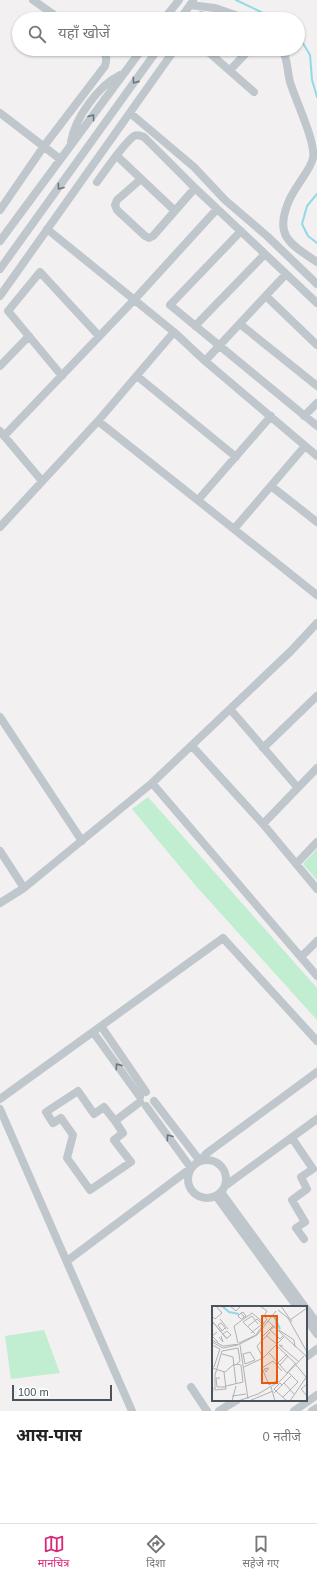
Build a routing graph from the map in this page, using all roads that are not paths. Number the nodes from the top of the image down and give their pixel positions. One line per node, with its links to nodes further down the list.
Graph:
1 (33, 0): 4 (street)
2 (192, 2): 6 (street); 7 (street)
3 (176, 3): 5 (street)
4 (50, 12)
5 (169, 12)
6 (185, 12)
7 (227, 12)
8 (106, 56): 19 (street)
9 (137, 56): 21 (street, one-way to 9)
10 (153, 56): 33 (street, one-way to 33)
11 (169, 56): 18 (street)
12 (213, 56): 15 (street)
13 (243, 56): 15 (street)
14 (285, 56): 32 (street)
15 (230, 70): 16 (street)
16 (254, 92)
17 (0, 113): 19 (street)
18 (130, 113): 28 (street); 35 (street)
19 (44, 146): 21 (street); 26 (street)
20 (117, 156): 22 (street); 23 (street); 24 (street)
21 (60, 159): 30 (street)
22 (141, 179): 27 (street); 27 (street)
23 (97, 182)
24 (195, 188): 25 (street); 27 (street)
25 (217, 209): 29 (street); 38 (street)
26 (0, 210)
27 (174, 210)
28 (47, 229): 36 (street); 38 (street)
29 (241, 231): 31 (street); 41 (street)
30 (0, 241)
31 (265, 254): 34 (street); 41 (street)
32 (317, 262)
33 (0, 269)
34 (286, 274): 37 (street); 39 (street)
35 (317, 284)
36 (0, 296)
37 (266, 296): 40 (street); 45 (street)
38 (134, 300): 42 (street); 44 (street)
39 (317, 303)
40 (240, 324): 46 (street); 51 (street)
41 (195, 326): 46 (street)
42 (174, 332): 47 (street); 50 (street)
43 (29, 336): 44 (street); 48 (street); 49 (street)
44 (99, 336): 49 (street)
45 (317, 344)
46 (220, 346): 47 (street); 54 (street)
47 (206, 361): 53 (street)
48 (0, 366)
49 (62, 376): 57 (street)
50 (137, 376): 55 (street); 60 (street)
51 (317, 386)
52 (317, 403): 54 (street)
53 (271, 416): 58 (street); 60 (street)
54 (304, 416): 56 (street)
55 (98, 421): 61 (street); 63 (street)
56 (317, 426)
57 (2, 434): 61 (street)
58 (305, 446): 59 (street); 62 (street)
59 (317, 456)
60 (236, 457): 63 (street)
61 (42, 481): 65 (street)
62 (270, 486): 64 (street); 66 (street)
63 (198, 500): 66 (street)
64 (317, 522)
65 (1, 524)
66 (234, 528): 67 (street)
67 (317, 595)
68 (317, 623): 70 (street)
69 (317, 696): 73 (street)
70 (230, 709): 72 (street); 73 (street)
71 (0, 717): 78 (street)
72 (192, 746): 75 (street); 77 (street)
73 (263, 748): 76 (street)
74 (317, 768): 76 (street)
75 (152, 783): 78 (street); 86 (street)
76 (298, 788): 77 (street)
77 (263, 824): 81 (street)
78 (82, 841): 82 (street)
79 (317, 842): 81 (street)
80 (0, 851): 82 (street)
81 (296, 864): 83 (street)
82 (24, 888): 84 (street)
83 (317, 889)
84 (0, 903)
85 (317, 941): 86 (street)
86 (301, 957): 87 (street)
87 (317, 976)
88 (102, 1026): 89 (street); 90 (street); 93 (street)
89 (93, 1032): 92 (street); 93 (street, one-way to 89)
90 (317, 1041)
91 (317, 1072): 99 (street)
92 (0, 1099)
93 (143, 1099): 94 (street); 94 (street); 97 (street); 100 (street, one-way to 93)
94 (154, 1101): 99 (street)
95 (0, 1109): 103 (street)
96 (317, 1119): 98 (street)
97 (115, 1121): 97 (street)
98 (292, 1138): 101 (street); 102 (street)
99 (200, 1161): 100 (street); 101 (street)
100 (192, 1168): 101 (street); 103 (street)
101 (221, 1191): 104 (street); 105 (street)
102 (304, 1239)
103 (67, 1261): 116 (street)
104 (296, 1306)
105 (305, 1306)
106 (307, 1309): 108 (street)
107 (307, 1320): 109 (street)
108 (317, 1324)
109 (317, 1334)
110 (317, 1349): 111 (street)
111 (307, 1355)
112 (191, 1387): 117 (street)
113 (317, 1395): 119 (street)
114 (235, 1401): 118 (street)
115 (317, 1408): 120 (street)
116 (132, 1411)
117 (207, 1411)
118 (219, 1411)
119 (294, 1411)
120 (312, 1411)

